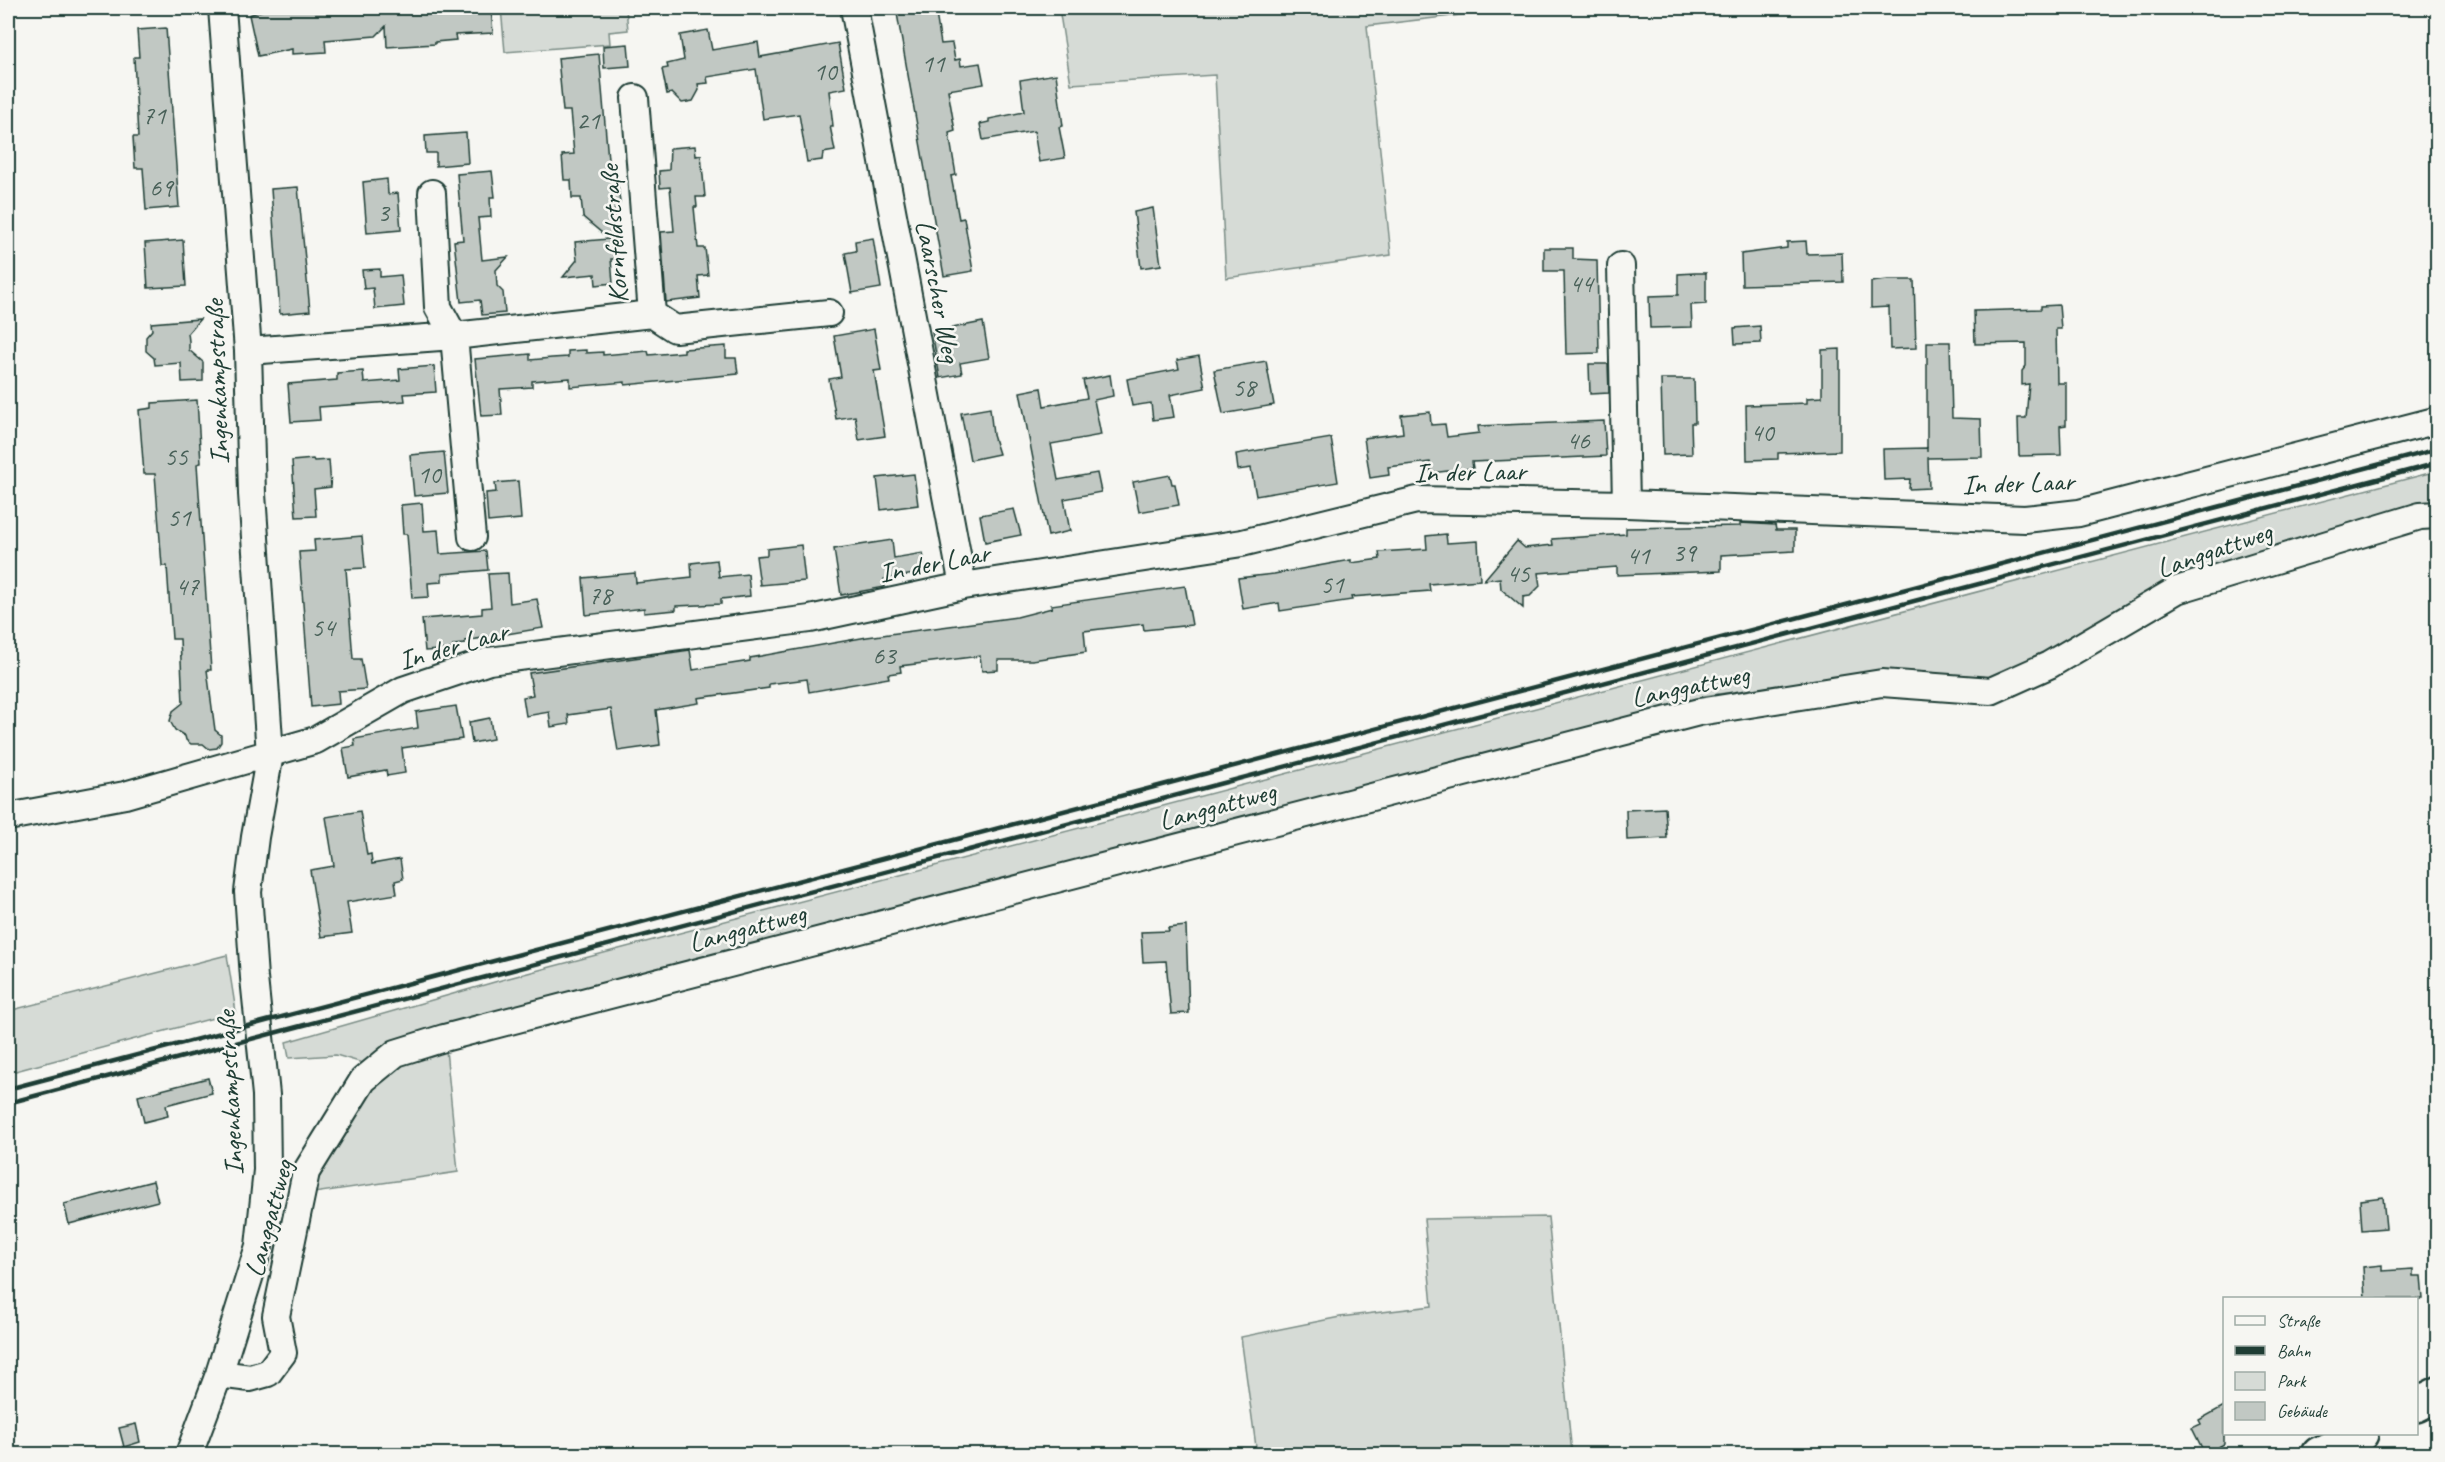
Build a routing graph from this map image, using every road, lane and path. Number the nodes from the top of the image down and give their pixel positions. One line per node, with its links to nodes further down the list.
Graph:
1 (222, 8): 9 (street, Ingenkampstraße)
2 (854, 8): 14 (street, Laarscher Weg)
3 (635, 98): 7 (street, Kornfeldstraße)
4 (432, 194): 8 (street)
5 (1621, 266): 11 (street)
6 (829, 313): 7 (street)
7 (652, 314): 8 (street, Kornfeldstraße)
8 (454, 336): 9 (street, Kornfeldstraße); 13 (street)
9 (248, 351): 15 (street, Ingenkampstraße)
10 (2438, 420): 11 (street, In der Laar)
11 (1626, 504): 14 (street, In der Laar)
12 (2438, 515): 17 (street, Langgattweg)
13 (472, 537)
14 (963, 586): 15 (street, In der Laar)
15 (270, 754): 16 (street); 17 (street, Ingenkampstraße)
16 (8, 817)
17 (219, 1374): 21 (street, Ingenkampstraße)
18 (2438, 1394): 19 (main road)
19 (2418, 1404)
20 (2359, 1435): 22 (main road)
21 (189, 1455)
22 (2319, 1455)

